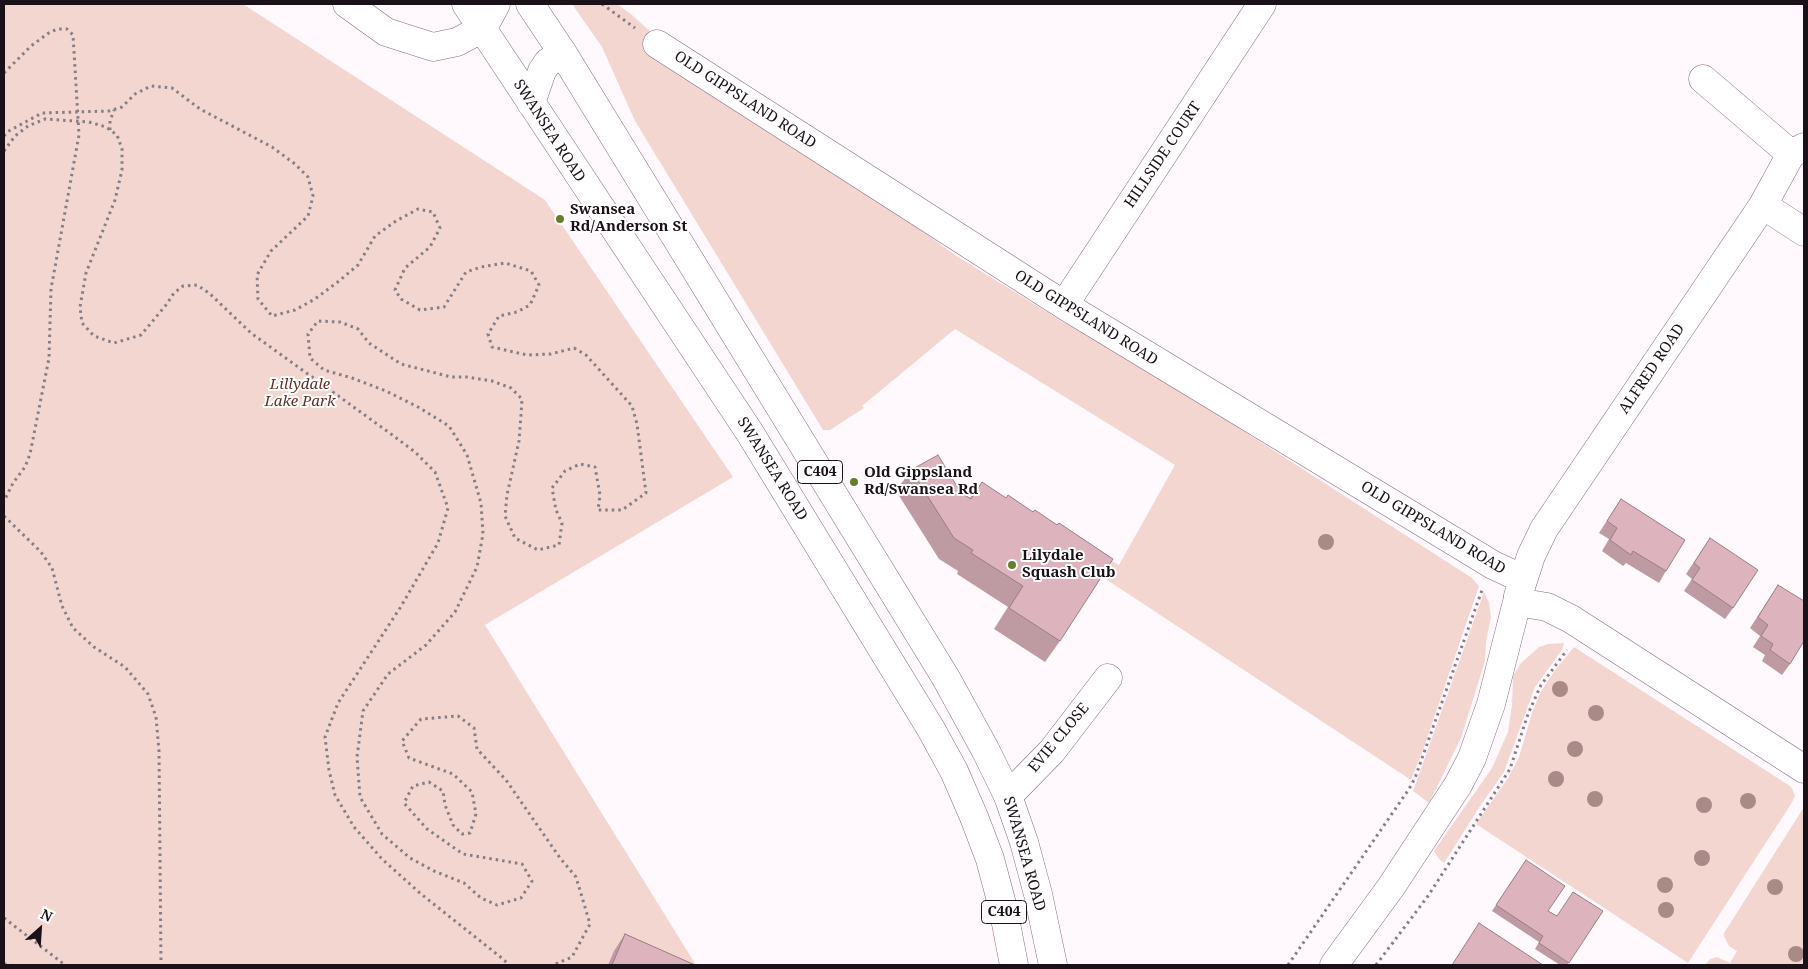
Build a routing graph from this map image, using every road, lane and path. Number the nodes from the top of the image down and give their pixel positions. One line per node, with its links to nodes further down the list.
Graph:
1 (347, 4): 7 (main road)
2 (466, 4): 7 (main road, SWANSEA ROAD / C404)
3 (496, 4): 7 (main road)
4 (530, 4): 9 (main road, SWANSEA ROAD / C404)
5 (602, 4): 8 (path)
6 (1262, 4): 24 (main road, HILLSIDE COURT)
7 (483, 28): 12 (main road, SWANSEA ROAD / C404)
8 (658, 44): 24 (main road, OLD GIPPSLAND ROAD)
9 (564, 55): 12 (main road); 31 (main road, SWANSEA ROAD / C404)
10 (4, 73): 15 (path)
11 (1703, 79): 20 (main road)
12 (531, 104): 39 (main road, SWANSEA ROAD / C404)
13 (114, 110): 15 (path); 18 (path); 38 (path)
14 (62, 112): 15 (path); 16 (path); 19 (path)
15 (77, 112): 17 (path)
16 (62, 120): 17 (path); 21 (path)
17 (78, 122): 18 (path); 25 (path)
18 (110, 130): 37 (path)
19 (4, 136)
20 (1798, 150): 22 (main road, ALFRED ROAD)
21 (4, 152)
22 (1763, 205): 23 (main road); 28 (main road, ALFRED ROAD)
23 (1804, 232)
24 (1064, 305): 28 (main road, OLD GIPPSLAND ROAD)
25 (4, 501)
26 (4, 516): 36 (path)
27 (1482, 590): 41 (path)
28 (1520, 591): 30 (main road, OLD GIPPSLAND ROAD); 42 (main road)
29 (1108, 678): 31 (main road, EVIE CLOSE)
30 (1804, 769)
31 (1008, 796): 40 (main road, SWANSEA ROAD / C404)
32 (4, 918): 35 (path)
33 (4, 964): 34 (path)
34 (11, 965)
35 (65, 965)
36 (161, 965)
37 (509, 965)
38 (553, 965)
39 (1014, 965)
40 (1053, 965)
41 (1288, 965)
42 (1334, 965)

